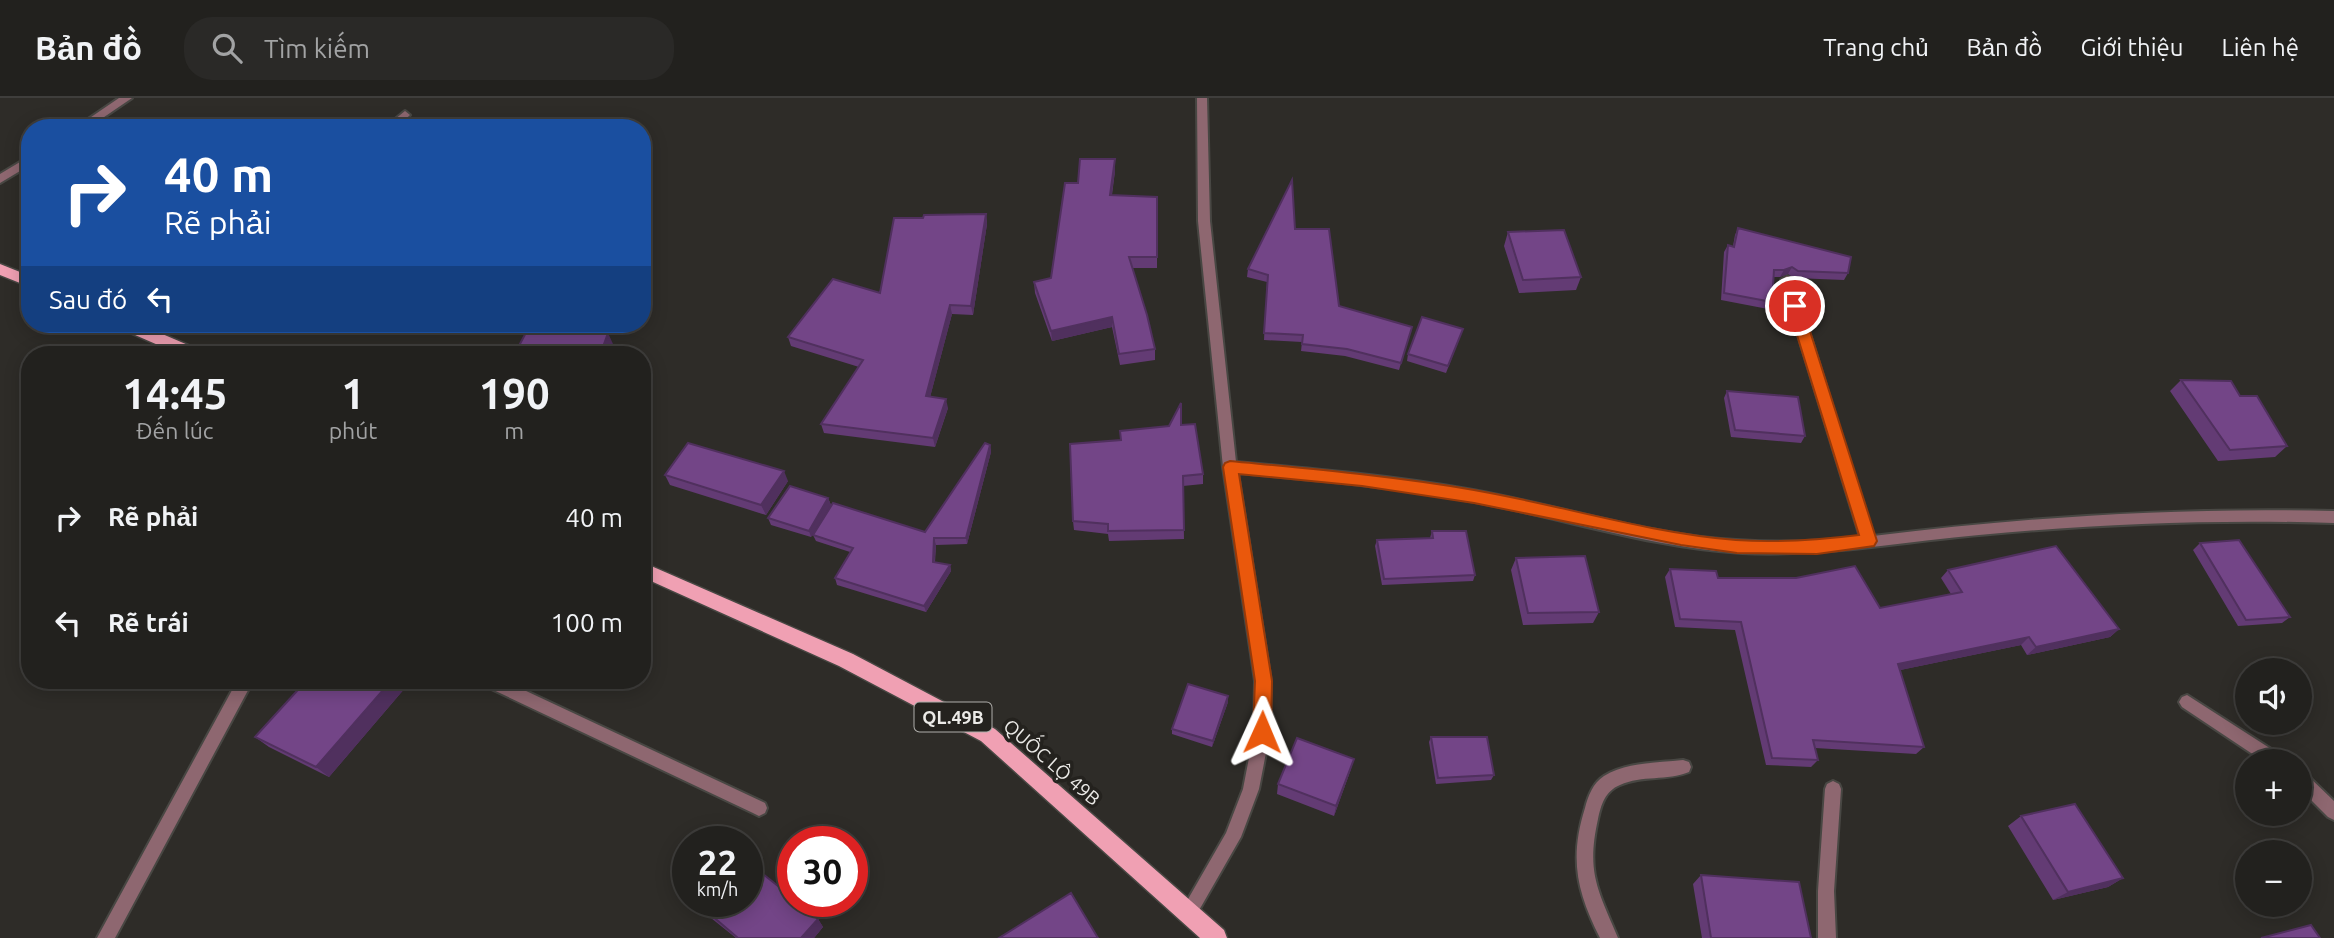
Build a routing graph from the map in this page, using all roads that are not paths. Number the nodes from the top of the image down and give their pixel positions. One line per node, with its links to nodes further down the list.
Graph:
1 (127, 98): 4 (street)
2 (1202, 98): 13 (street)
3 (405, 115): 5 (street)
4 (94, 119)
5 (400, 119)
6 (21, 166): 7 (street)
7 (0, 179)
8 (0, 269): 9 (main road)
9 (21, 278)
10 (1787, 279): 15 (street)
11 (150, 333): 12 (main road)
12 (177, 346)
13 (1230, 467): 15 (street); 26 (street)
14 (2334, 517): 15 (street)
15 (1868, 541)
16 (651, 573): 26 (main road, QUỐC LỘ 49B / QL.49B)
17 (241, 689): 27 (street)
18 (507, 689): 24 (street)
19 (2187, 702): 20 (street)
20 (2258, 749)
21 (1683, 767): 29 (street)
22 (1833, 789): 30 (street)
23 (2312, 791): 25 (street)
24 (759, 808)
25 (2334, 812)
26 (1188, 913): 28 (main road, QUỐC LỘ 49B / QL.49B)
27 (106, 938)
28 (1216, 938)
29 (1609, 938)
30 (1827, 938)

